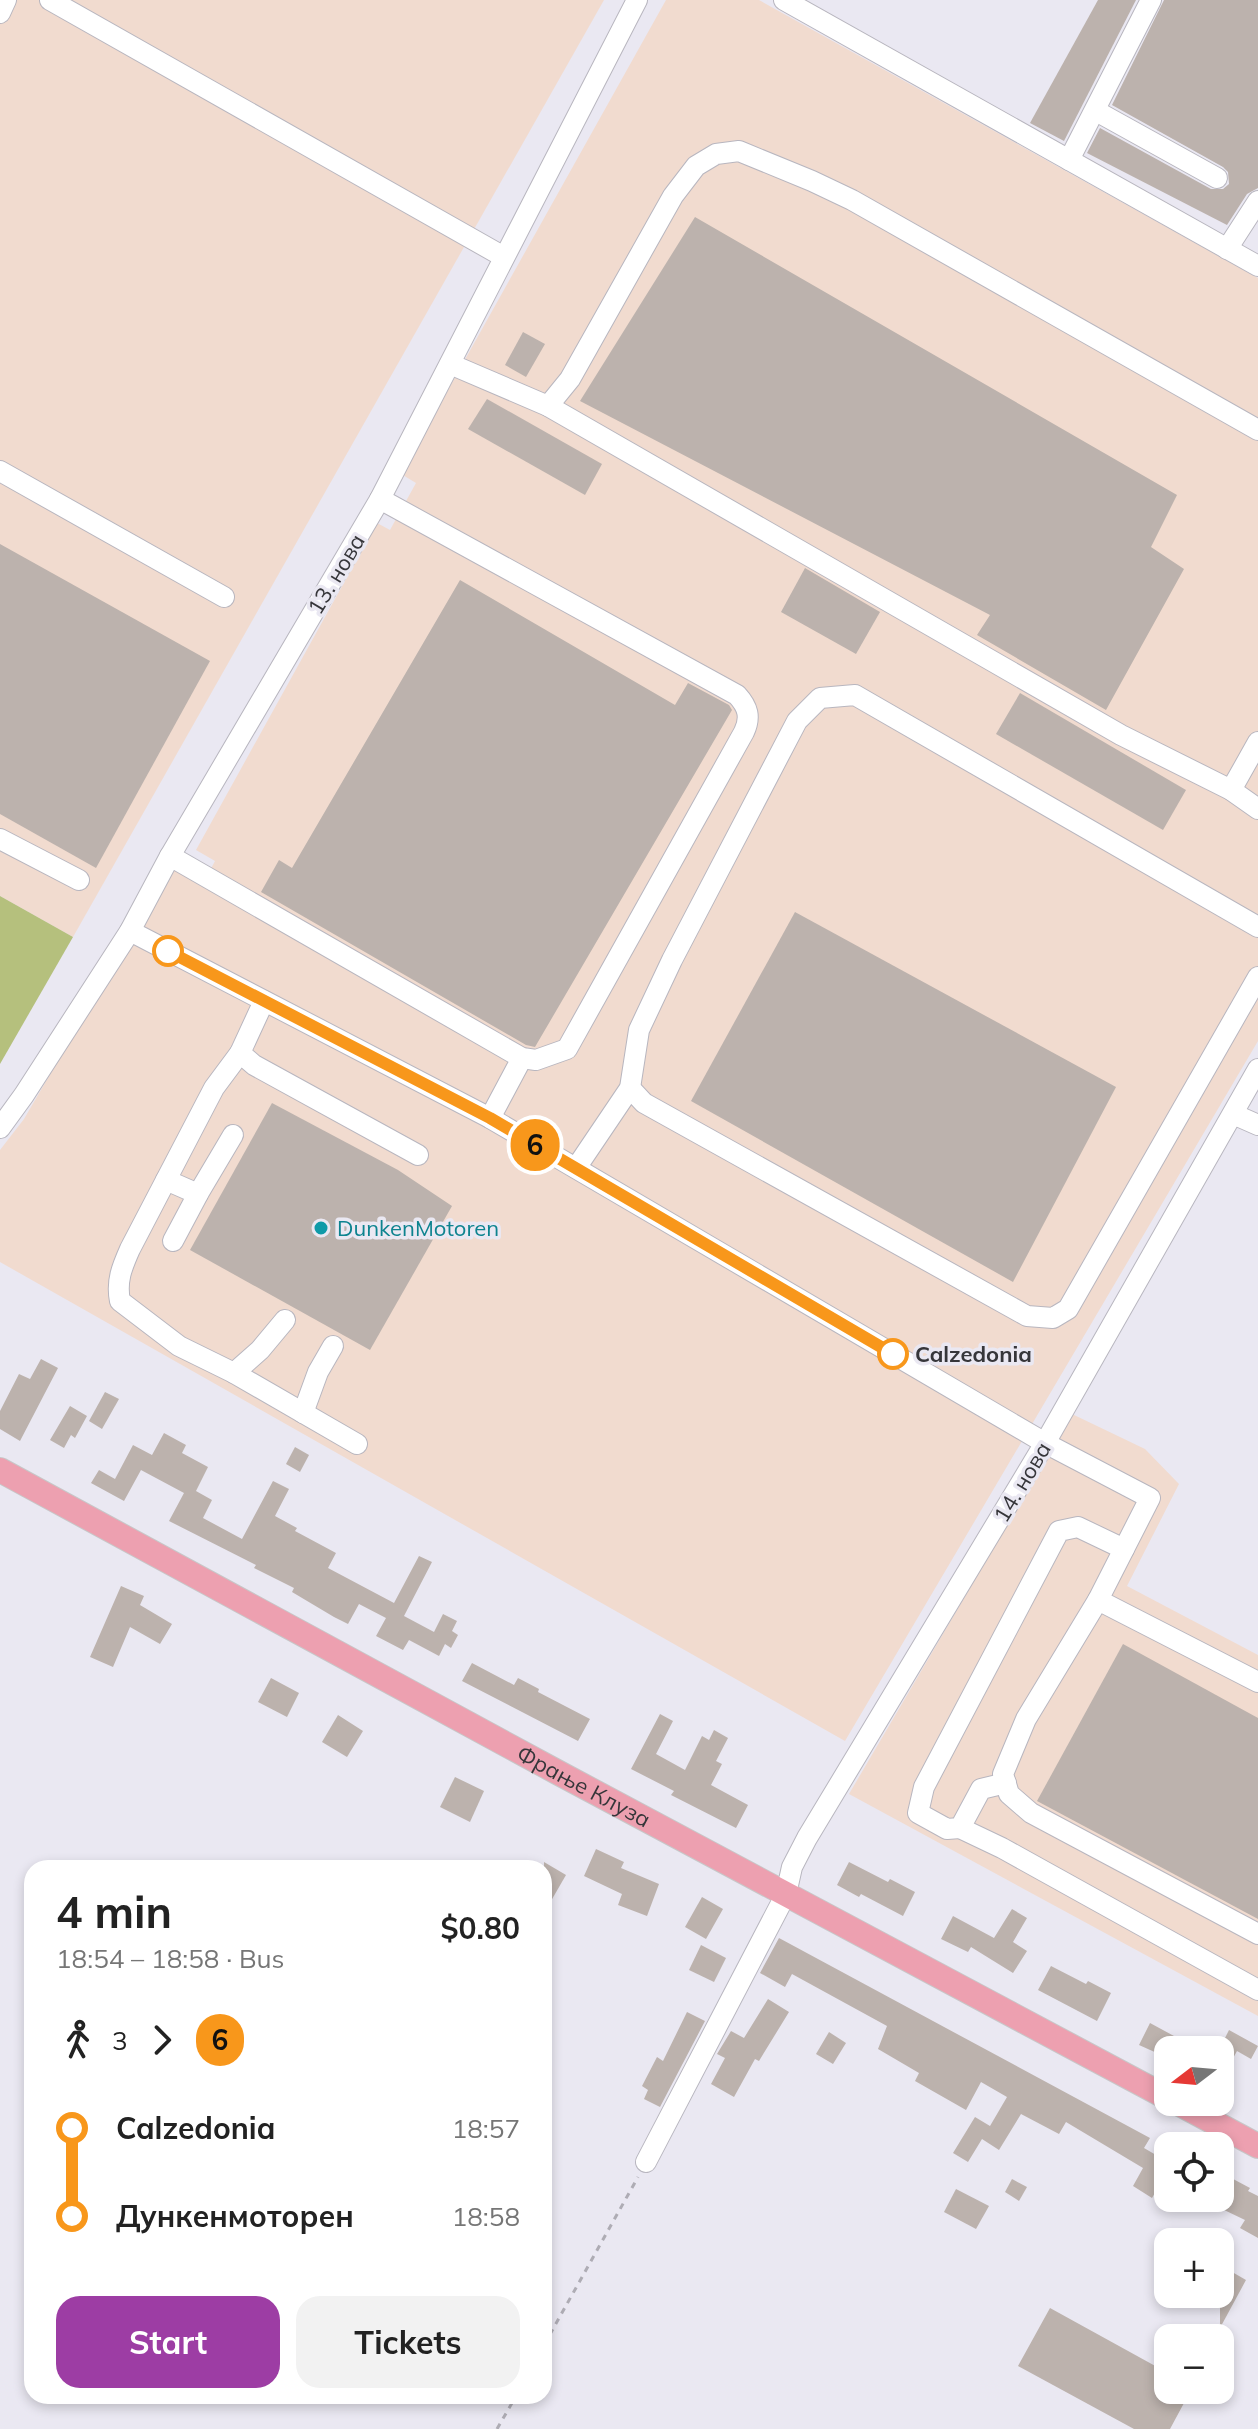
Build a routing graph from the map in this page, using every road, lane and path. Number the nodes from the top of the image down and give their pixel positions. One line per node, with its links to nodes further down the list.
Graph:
1 (6, 0): 6 (street)
2 (50, 0): 12 (street)
3 (637, 0): 12 (street, 13. нова)
4 (784, 0): 8 (street)
5 (1151, 0): 7 (street)
6 (0, 13)
7 (1096, 111): 8 (street); 9 (street)
8 (1069, 160): 11 (street)
9 (1217, 178)
10 (1258, 201): 11 (street)
11 (1227, 249): 13 (street)
12 (504, 257): 14 (street, 13. нова)
13 (1258, 266)
14 (450, 364): 15 (street); 18 (street, 13. нова)
15 (548, 406): 16 (street); 21 (street)
16 (1258, 430)
17 (0, 471): 19 (street)
18 (380, 499): 24 (street, 13. нова); 31 (street)
19 (224, 597)
20 (1258, 742): 21 (street)
21 (1231, 790): 22 (street)
22 (1258, 809)
23 (0, 839): 25 (street)
24 (170, 856): 27 (street, 13. нова); 31 (street)
25 (79, 880)
26 (1258, 927): 33 (street)
27 (130, 931): 29 (street); 37 (street, 13. нова)
28 (1258, 977): 33 (street)
29 (264, 1001): 30 (street); 35 (street)
30 (240, 1053): 39 (street); 41 (street)
31 (522, 1058): 35 (street)
32 (1258, 1069): 34 (street, 14. нова)
33 (630, 1088): 40 (street)
34 (1233, 1114): 36 (street); 48 (street, 14. нова)
35 (490, 1118): 40 (street)
36 (1258, 1125)
37 (0, 1128)
38 (233, 1135): 42 (street)
39 (418, 1155)
40 (576, 1168): 48 (street)
41 (166, 1180): 42 (street); 46 (street)
42 (198, 1194): 43 (street)
43 (173, 1241)
44 (285, 1320): 46 (street)
45 (333, 1346): 47 (street)
46 (234, 1373): 47 (street)
47 (303, 1413): 49 (street)
48 (1045, 1443): 51 (street); 56 (street, 14. нова)
49 (357, 1444)
50 (0, 1470): 56 (main road, Фрање Клуза)
51 (1124, 1549): 52 (street); 55 (street)
52 (1098, 1600): 53 (street); 54 (street)
53 (1258, 1682)
54 (1006, 1783): 55 (street); 57 (street)
55 (960, 1828): 58 (street)
56 (786, 1894): 59 (main road, Фрање Клуза); 62 (street, 14. нова)
57 (1258, 1934)
58 (1258, 1990)
59 (1154, 2091)
60 (1202, 2116): 61 (main road)
61 (1258, 2146)
62 (646, 2162): 63 (path)
63 (552, 2331)
64 (511, 2404): 65 (path)
65 (497, 2429)

